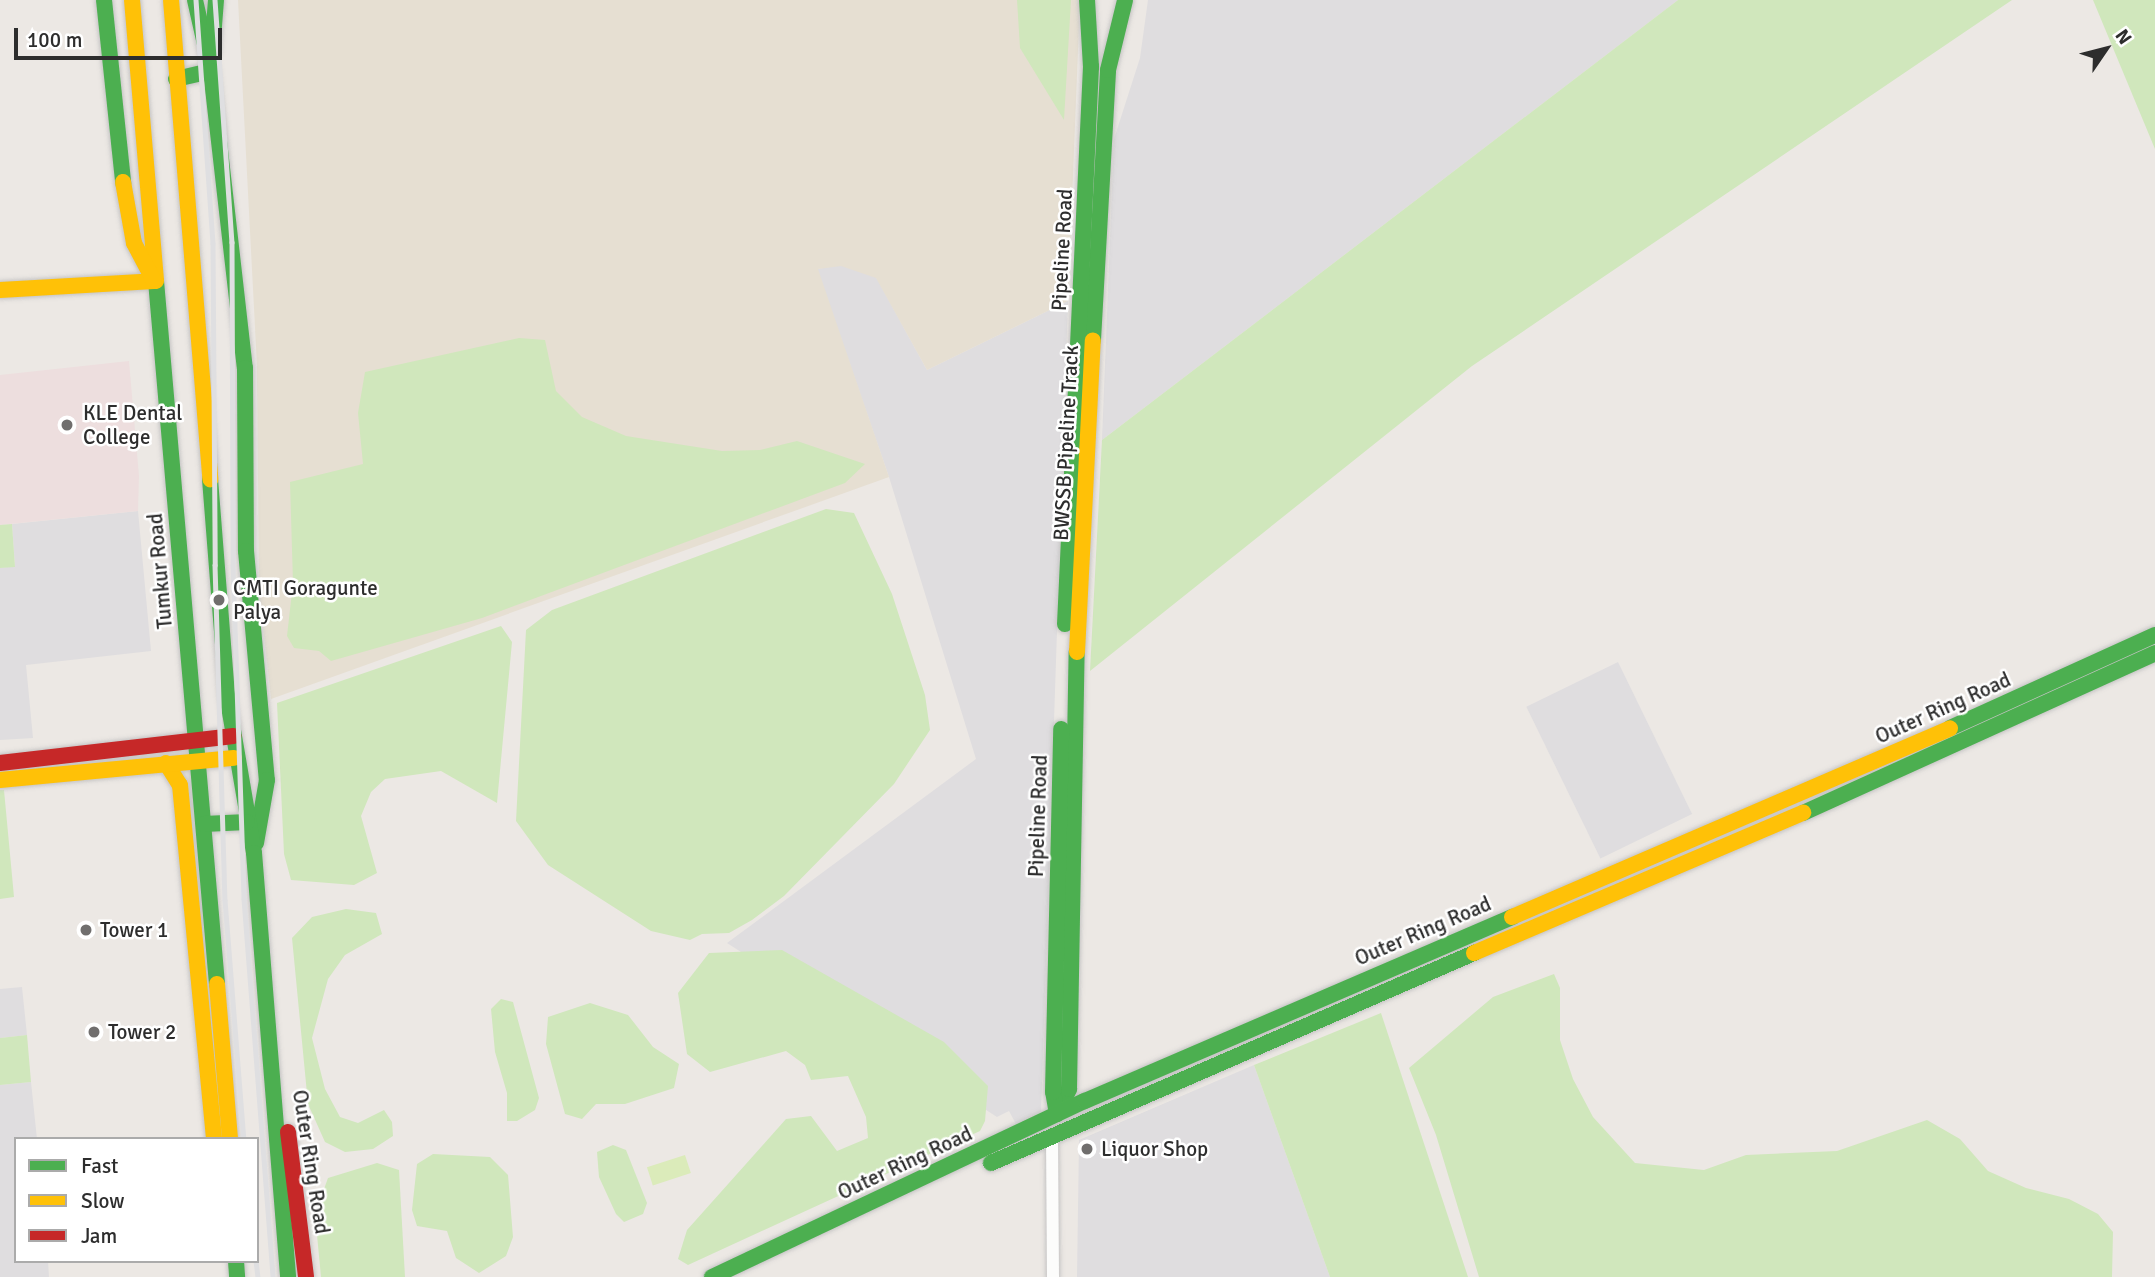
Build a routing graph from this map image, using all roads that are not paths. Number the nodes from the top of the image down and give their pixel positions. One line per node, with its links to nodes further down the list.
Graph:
1 (104, 0): 10 (main road)
2 (195, 0): 8 (main road)
3 (216, 0): 8 (main road)
4 (1087, 0): 26 (main road, Pipeline Road)
5 (1125, 0): 13 (main road, BWSSB Pipeline Track)
6 (133, 1): 10 (main road, Tumkur Road)
7 (169, 5): 9 (main road)
8 (211, 71): 9 (main road); 25 (main road)
9 (176, 79): 16 (main road)
10 (155, 287): 11 (main road); 12 (main road); 17 (main road, Tumkur Road)
11 (0, 290)
12 (0, 302)
13 (1078, 596): 26 (main road, Pipeline Road)
14 (2155, 635): 28 (main road, Outer Ring Road)
15 (2155, 653): 29 (main road, Outer Ring Road)
16 (233, 736): 17 (main road); 18 (main road)
17 (199, 739): 19 (main road, Tumkur Road); 20 (main road)
18 (234, 758): 19 (main road); 23 (main road)
19 (200, 761): 21 (main road); 24 (main road, Tumkur Road)
20 (0, 763)
21 (166, 763): 22 (main road); 30 (main road)
22 (0, 780)
23 (247, 822): 24 (main road); 25 (main road)
24 (204, 824): 31 (main road, Tumkur Road)
25 (254, 853): 27 (main road)
26 (1062, 1042): 28 (main road, Pipeline Road)
27 (272, 1053): 32 (main road); 33 (main road, Outer Ring Road)
28 (1057, 1114): 34 (main road, Outer Ring Road)
29 (1052, 1135): 35 (main road, Outer Ring Road); 36 (street)
30 (214, 1137)
31 (230, 1137)
32 (288, 1277)
33 (306, 1277)
34 (712, 1277)
35 (746, 1277)
36 (1052, 1277)

